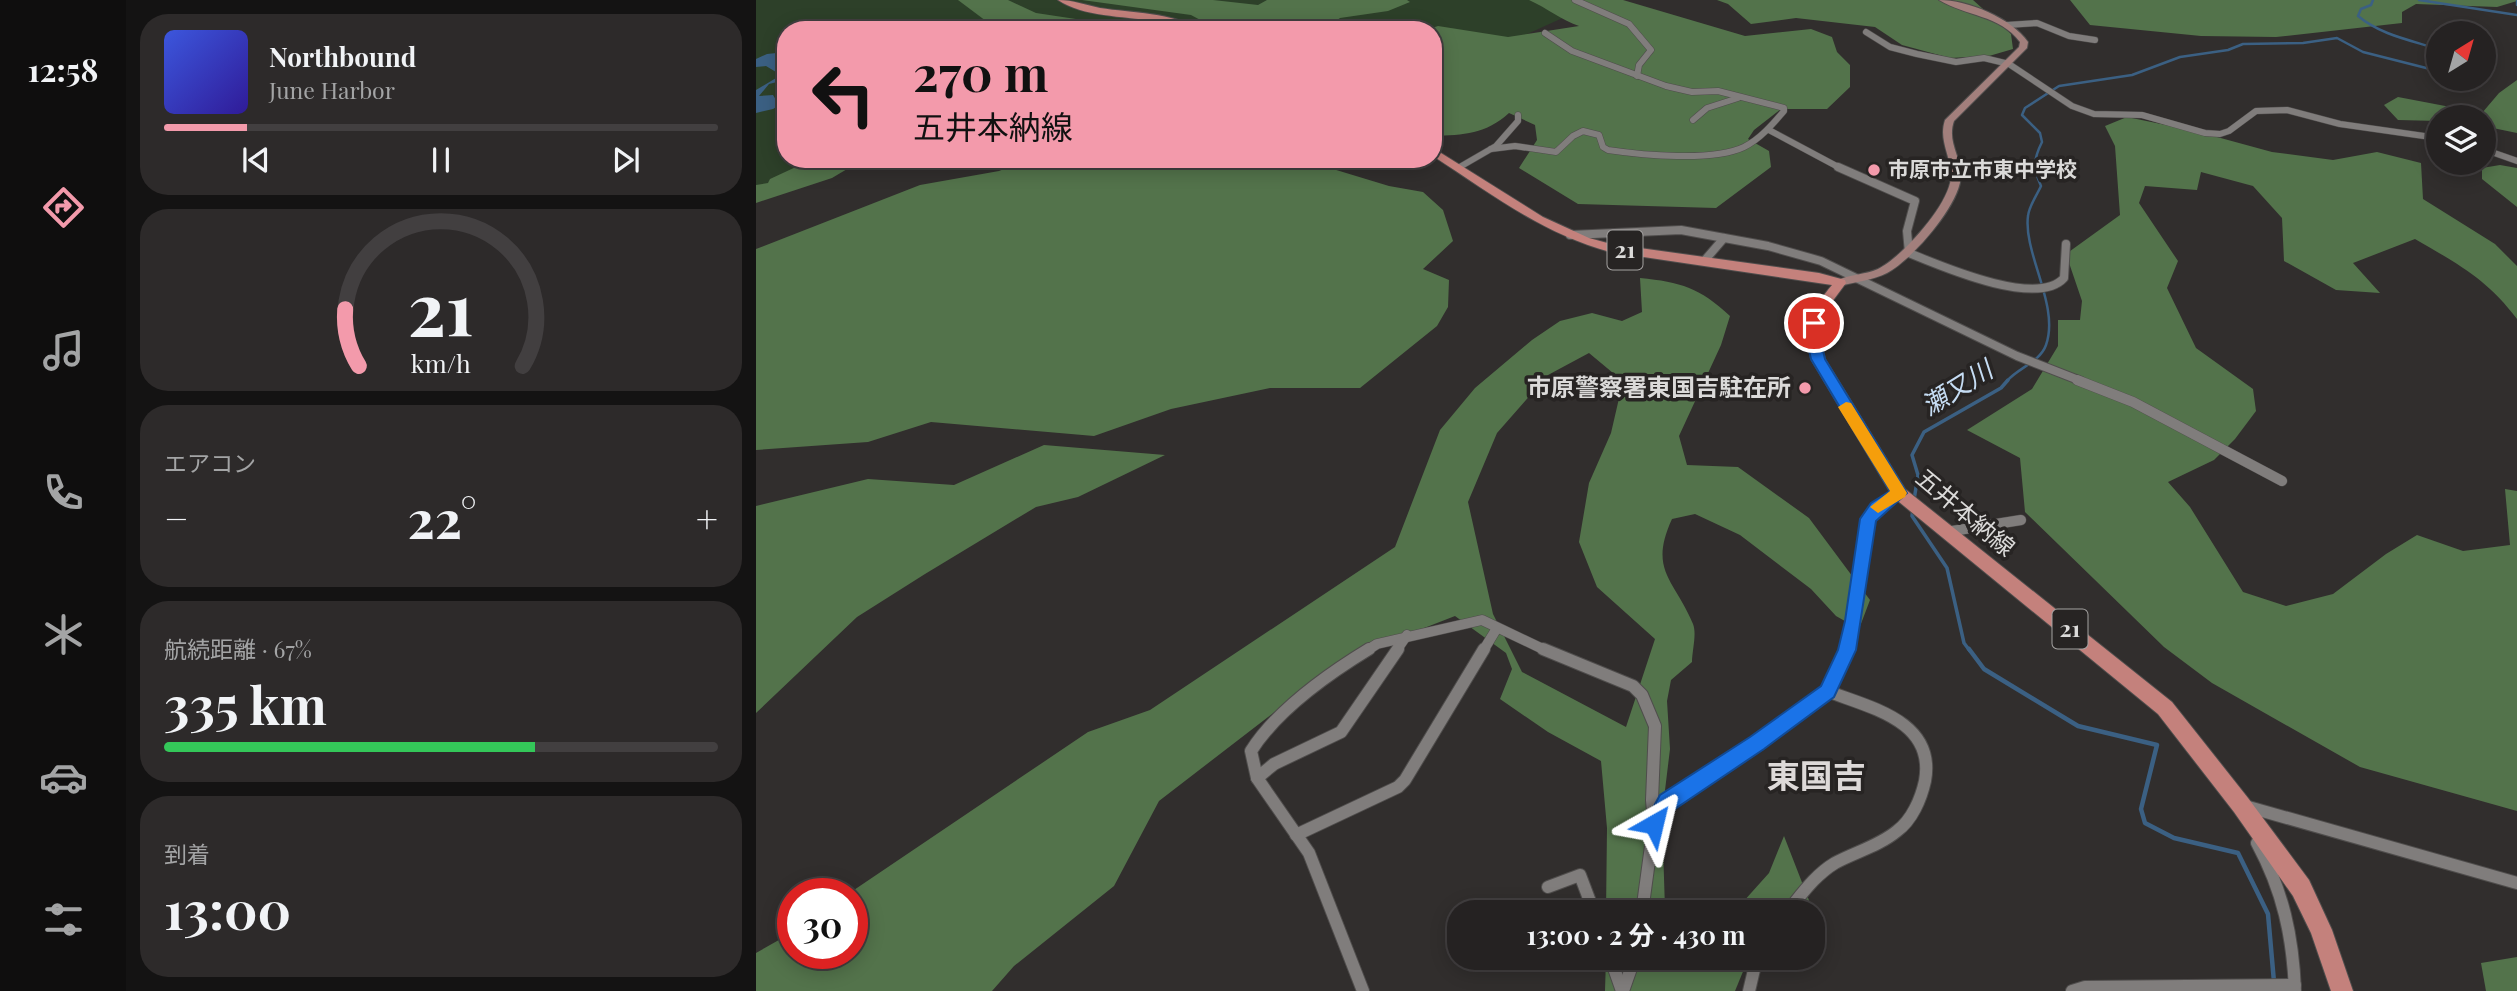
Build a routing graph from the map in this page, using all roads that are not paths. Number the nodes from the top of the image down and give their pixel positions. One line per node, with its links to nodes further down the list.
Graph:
1 (1062, 0): 4 (main road)
2 (1575, 0): 10 (street)
3 (1943, 0): 5 (main road)
4 (1170, 21)
5 (2007, 25): 8 (street); 9 (main road)
6 (1866, 32): 9 (street)
7 (1545, 33): 10 (street)
8 (2095, 40)
9 (2009, 64): 15 (street); 24 (main road)
10 (1637, 76): 11 (street)
11 (1739, 98): 13 (street); 14 (street)
12 (1518, 115): 16 (street)
13 (1693, 120)
14 (1769, 130): 16 (street); 24 (street)
15 (2426, 136)
16 (1491, 149): 20 (street)
17 (2496, 153): 19 (street)
18 (1442, 157): 20 (main road, 21)
19 (2517, 160)
20 (1458, 168): 21 (main road, 21)
21 (1567, 235): 22 (street); 25 (main road, 21)
22 (1724, 238): 25 (street); 26 (street)
23 (2066, 244): 24 (street)
24 (1909, 253): 26 (main road)
25 (1705, 260): 26 (main road, 21)
26 (1848, 279): 27 (street); 28 (main road, 五井本納線 / 21)
27 (2282, 481)
28 (1899, 493): 30 (main road, 五井本納線 / 21); 33 (street)
29 (2021, 520): 30 (street)
30 (1946, 532): 35 (main road, 五井本納線 / 21)
31 (1497, 628): 32 (street); 36 (street); 37 (street)
32 (1407, 635): 34 (street); 34 (street)
33 (1828, 691): 36 (street); 42 (street)
34 (1256, 778): 37 (street)
35 (2241, 805): 38 (street); 47 (street); 52 (main road, 五井本納線 / 21)
36 (1654, 824): 41 (street)
37 (1296, 835): 48 (street)
38 (2517, 883)
39 (1548, 887): 40 (street)
40 (1589, 900)
41 (1644, 900)
42 (1798, 900)
43 (1615, 970): 49 (street)
44 (1630, 970): 49 (street)
45 (1754, 970): 50 (street)
46 (2151, 988): 47 (street); 51 (street)
47 (2295, 988)
48 (1363, 991)
49 (1623, 991)
50 (1749, 991)
51 (2072, 991)
52 (2342, 991)

